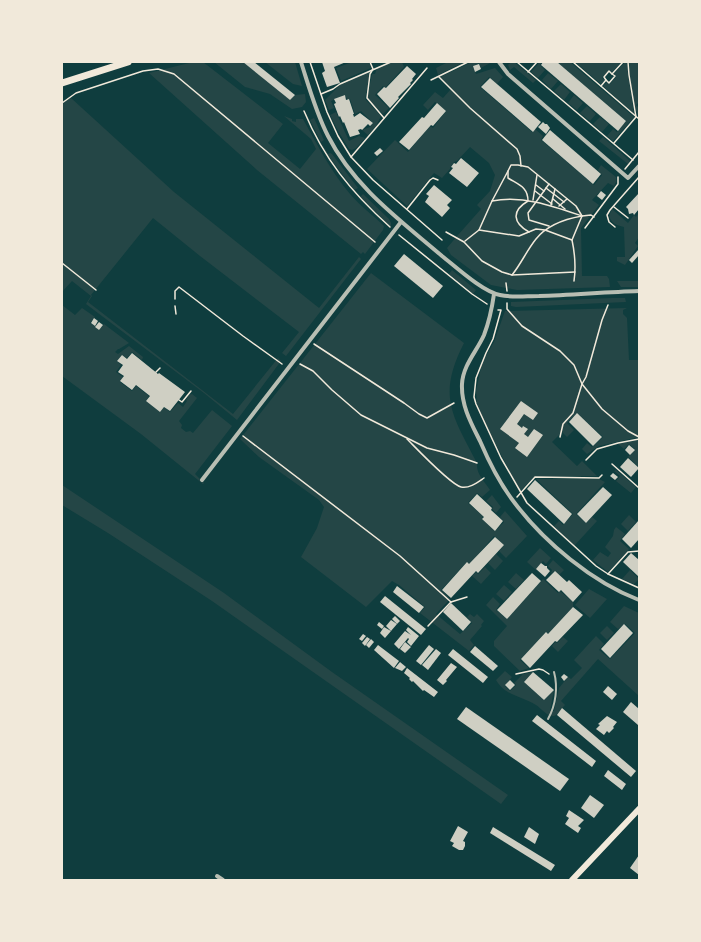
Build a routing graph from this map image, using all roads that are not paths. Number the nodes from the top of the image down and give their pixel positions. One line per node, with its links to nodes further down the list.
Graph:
1 (128, 62): 4 (main road)
2 (301, 62): 6 (street)
3 (500, 62): 5 (street)
4 (62, 83)
5 (639, 166)
6 (401, 222): 8 (street); 9 (street)
7 (639, 291): 8 (street)
8 (494, 294): 10 (street)
9 (202, 480)
10 (639, 600)
11 (554, 672): 12 (lane)
12 (548, 719)
13 (639, 809): 16 (main road)
14 (217, 876): 15 (street)
15 (223, 880)
16 (572, 880)

